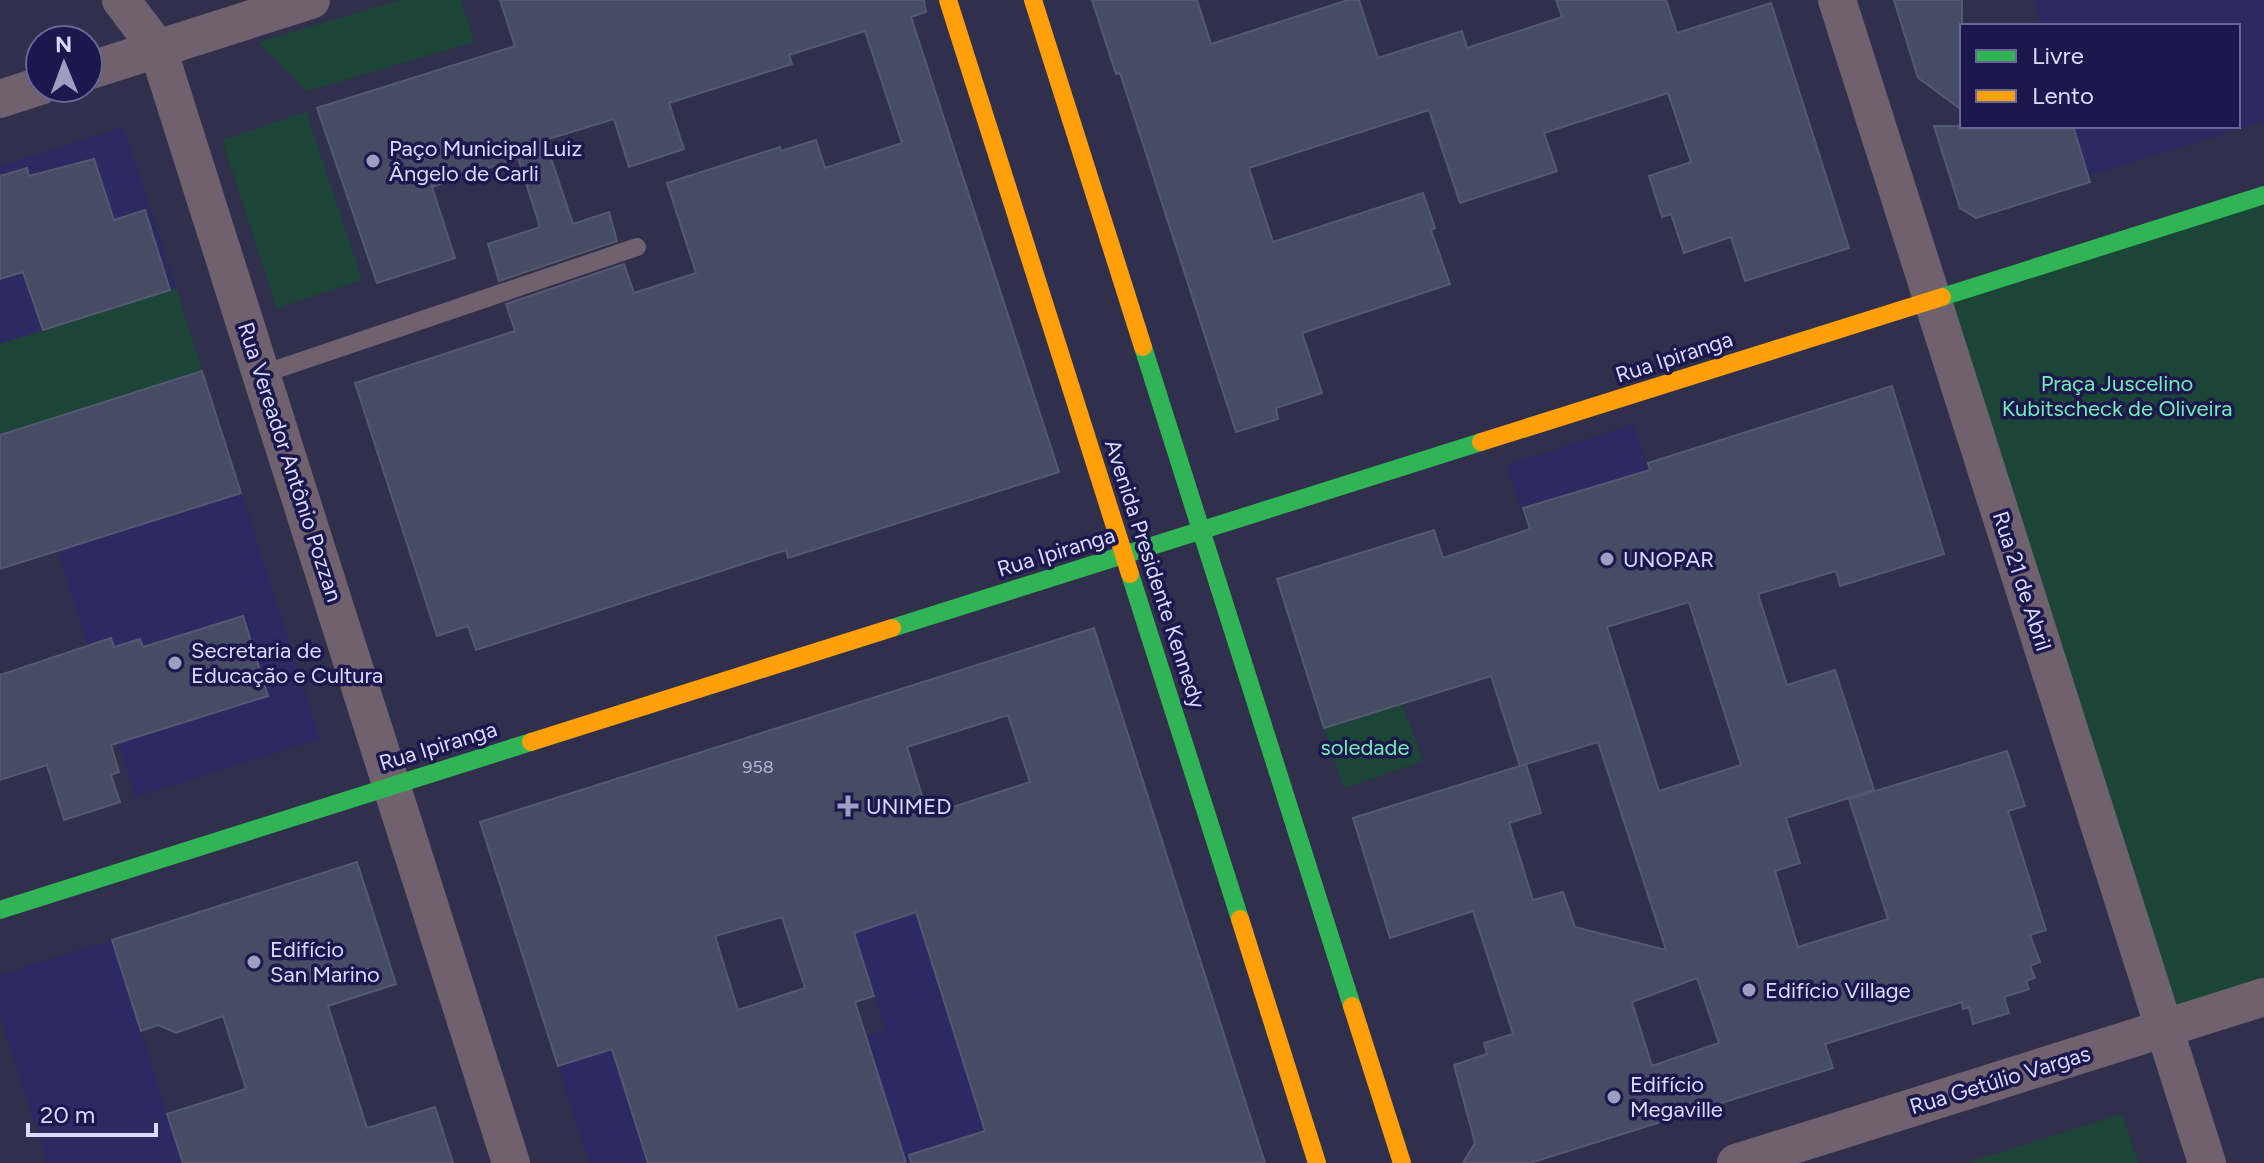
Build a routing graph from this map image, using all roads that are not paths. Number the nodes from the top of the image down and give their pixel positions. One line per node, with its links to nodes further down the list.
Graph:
1 (121, 0): 6 (street, Rua Vereador Antônio Pozzan)
2 (311, 0): 6 (street)
3 (948, 0): 15 (main road, Avenida Presidente Kennedy)
4 (1033, 0): 14 (main road)
5 (1837, 0): 12 (street, Rua 21 de Abril)
6 (158, 49): 7 (street); 13 (street, Rua Vereador Antônio Pozzan)
7 (104, 66)
8 (24, 91): 9 (street)
9 (0, 99)
10 (2264, 195): 12 (main road, Rua Ipiranga)
11 (637, 247): 13 (lane)
12 (1933, 300): 14 (main road, Rua Ipiranga); 19 (street, Rua 21 de Abril)
13 (263, 374): 16 (street, Rua Vereador Antônio Pozzan)
14 (1202, 532): 15 (main road, Rua Ipiranga); 22 (main road)
15 (1124, 556): 16 (main road, Rua Ipiranga); 21 (main road, Avenida Presidente Kennedy)
16 (392, 786): 17 (main road, Rua Ipiranga); 20 (street, Rua Vereador Antônio Pozzan)
17 (0, 910)
18 (2264, 997): 19 (street, Rua Getúlio Vargas)
19 (2164, 1028): 23 (street, Rua Getúlio Vargas); 24 (street, Rua 21 de Abril)
20 (511, 1163)
21 (1317, 1163)
22 (1402, 1163)
23 (1736, 1163)
24 (2207, 1163)

